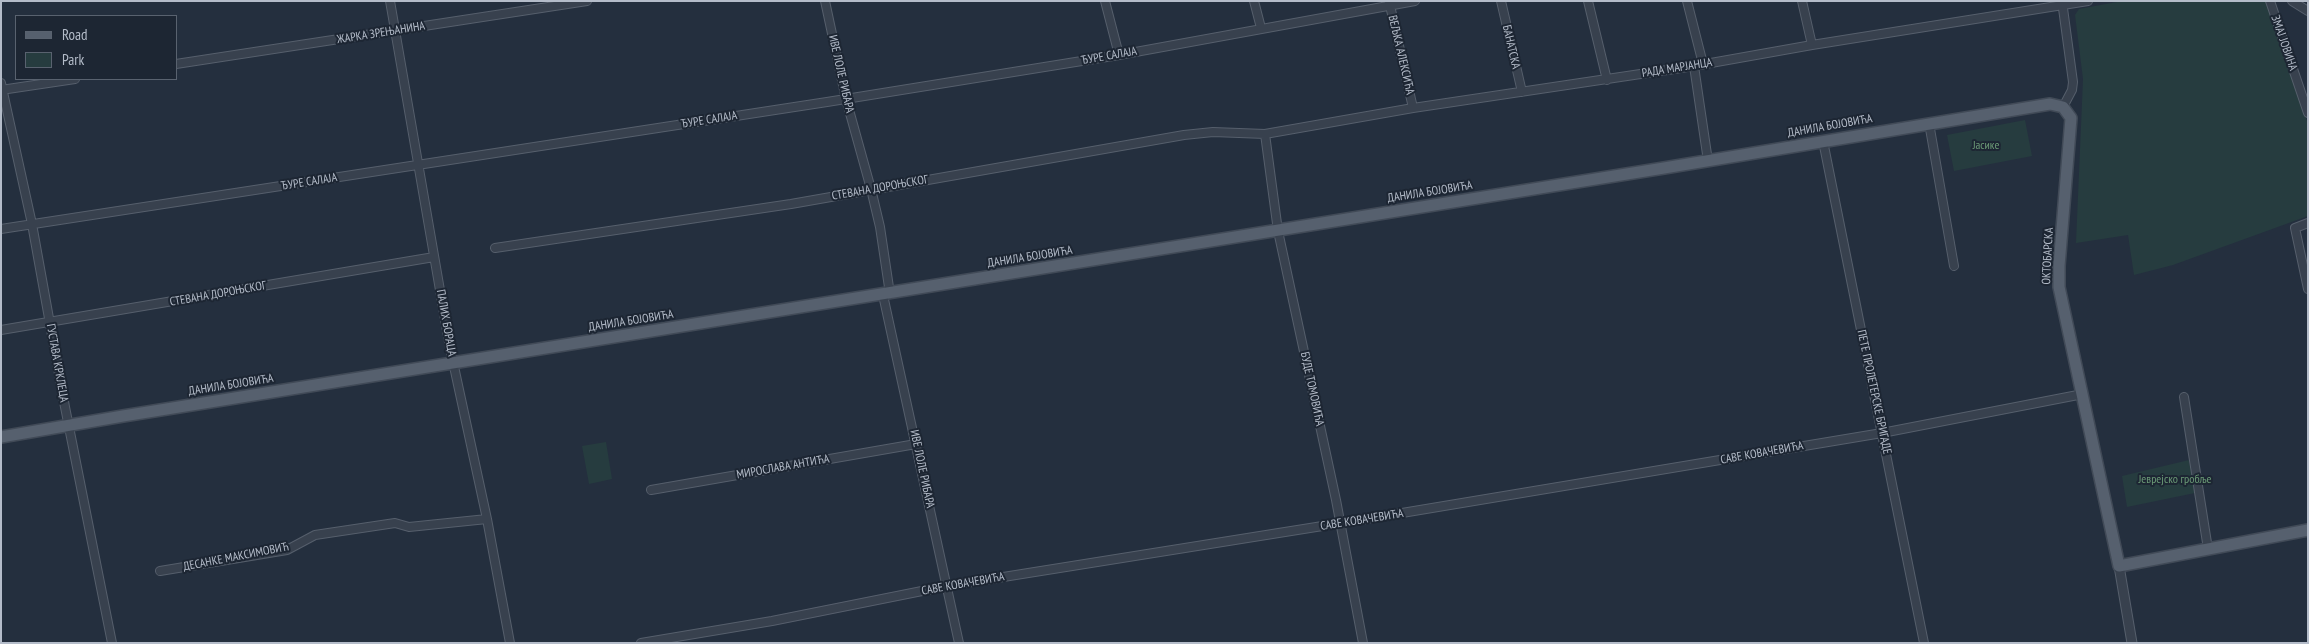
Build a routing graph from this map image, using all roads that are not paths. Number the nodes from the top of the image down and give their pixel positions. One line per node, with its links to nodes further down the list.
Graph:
1 (390, 1): 20 (street, ПАЛИХ БОРАЦА)
2 (586, 1): 20 (street, ЖАРКА ЗРЕЊАНИНА)
3 (825, 1): 30 (street, ИВЕ ЛОЛЕ РИБАРА)
4 (1105, 1): 22 (street)
5 (1254, 1): 19 (street)
6 (1415, 1): 15 (street, ЂУРЕ САЛАЈА)
7 (1500, 1): 29 (street, БАНАТСКА)
8 (1588, 1): 27 (street)
9 (1687, 1): 24 (street)
10 (1802, 1): 21 (street)
11 (2046, 1): 17 (street)
12 (2088, 1): 16 (street, РАДА МАРЈАНЦА)
13 (2270, 1): 33 (street, ЗМАЈ ЈОВИНА)
14 (2293, 1): 18 (street)
15 (1389, 4): 19 (street, ЂУРЕ САЛАЈА); 32 (street, ВЕЉКА АЛЕКСИЋА)
16 (2063, 4): 17 (street, РАДА МАРЈАНЦА); 31 (street)
17 (2054, 8): 21 (street, РАДА МАРЈАНЦА)
18 (2308, 11)
19 (1261, 28): 22 (street, ЂУРЕ САЛАЈА)
20 (395, 31): 23 (street, ЖАРКА ЗРЕЊАНИНА); 38 (street, ПАЛИХ БОРАЦА)
21 (1812, 45): 24 (street, РАДА МАРЈАНЦА)
22 (1119, 54): 30 (street, ЂУРЕ САЛАЈА)
23 (178, 64)
24 (1704, 64): 25 (street, РАДА МАРЈАНЦА)
25 (1694, 66): 27 (street, РАДА МАРЈАНЦА); 37 (street)
26 (66, 80): 28 (street)
27 (1607, 80): 29 (street, РАДА МАРЈАНЦА)
28 (2, 87): 41 (street, ГУСТАВА КРКЛЕЦА)
29 (1522, 92): 32 (street, РАДА МАРЈАНЦА)
30 (846, 99): 38 (street, ЂУРЕ САЛАЈА); 39 (street, ИВЕ ЛОЛЕ РИБАРА)
31 (2063, 107): 34 (main road, ДАНИЛА БОЈОВИЋА); 52 (main road, ОКТОБАРСКА)
32 (1413, 108): 35 (street, РАДА МАРЈАНЦА)
33 (2308, 114)
34 (1928, 123): 36 (main road, ДАНИЛА БОЈОВИЋА); 46 (street)
35 (1265, 134): 39 (street, СТЕВАНА ДОРОЊСКОГ); 43 (street, БУДЕ ТОМОВИЋА)
36 (1823, 141): 37 (main road, ДАНИЛА БОЈОВИЋА); 55 (street, ПЕТЕ ПРОЛЕТЕРСКЕ БРИГАДЕ)
37 (1708, 161): 43 (main road, ДАНИЛА БОЈОВИЋА)
38 (419, 165): 41 (street, ЂУРЕ САЛАЈА); 45 (street, ПАЛИХ БОРАЦА)
39 (871, 189): 44 (street, СТЕВАНА ДОРОЊСКОГ); 48 (street, ИВЕ ЛОЛЕ РИБАРА)
40 (2308, 223): 47 (street)
41 (32, 224): 42 (street, ЂУРЕ САЛАЈА); 49 (street, ГУСТАВА КРКЛЕЦА)
42 (1, 229)
43 (1278, 231): 48 (main road, ДАНИЛА БОЈОВИЋА); 60 (street, БУДЕ ТОМОВИЋА)
44 (495, 248)
45 (434, 257): 49 (street, СТЕВАНА ДОРОЊСКОГ); 51 (street, ПАЛИХ БОРАЦА)
46 (1954, 266)
47 (2308, 289)
48 (887, 294): 51 (main road, ДАНИЛА БОЈОВИЋА); 57 (street, ИВЕ ЛОЛЕ РИБАРА)
49 (50, 322): 50 (street, СТЕВАНА ДОРОЊСКОГ); 54 (street, ГУСТАВА КРКЛЕЦА)
50 (1, 330)
51 (453, 363): 54 (main road, ДАНИЛА БОЈОВИЋА); 59 (street, ПАЛИХ БОРАЦА)
52 (2083, 394): 55 (street, САВЕ КОВАЧЕВИЋА); 63 (main road, ОКТОБАРСКА)
53 (2184, 397): 62 (street)
54 (68, 426): 56 (main road, ДАНИЛА БОЈОВИЋА); 66 (street, ГУСТАВА КРКЛЕЦА)
55 (1882, 432): 60 (street, САВЕ КОВАЧЕВИЋА); 71 (street, ПЕТЕ ПРОЛЕТЕРСКЕ БРИГАДЕ)
56 (1, 437)
57 (916, 444): 58 (street, МИРОСЛАВА АНТИЋА); 65 (street, ИВЕ ЛОЛЕ РИБАРА)
58 (651, 490)
59 (487, 519): 64 (street, ДЕСАНКЕ МАКСИМОВИЋ); 67 (street, ПАЛИХ БОРАЦА)
60 (1341, 524): 65 (street, САВЕ КОВАЧЕВИЋА); 70 (street, БУДЕ ТОМОВИЋА)
61 (2308, 530): 62 (main road)
62 (2208, 549): 63 (main road)
63 (2119, 566): 72 (street)
64 (160, 571)
65 (947, 586): 68 (street, САВЕ КОВАЧЕВИЋА); 69 (street, ИВЕ ЛОЛЕ РИБАРА)
66 (112, 643)
67 (510, 643)
68 (641, 643)
69 (959, 643)
70 (1363, 643)
71 (1924, 643)
72 (2132, 643)

